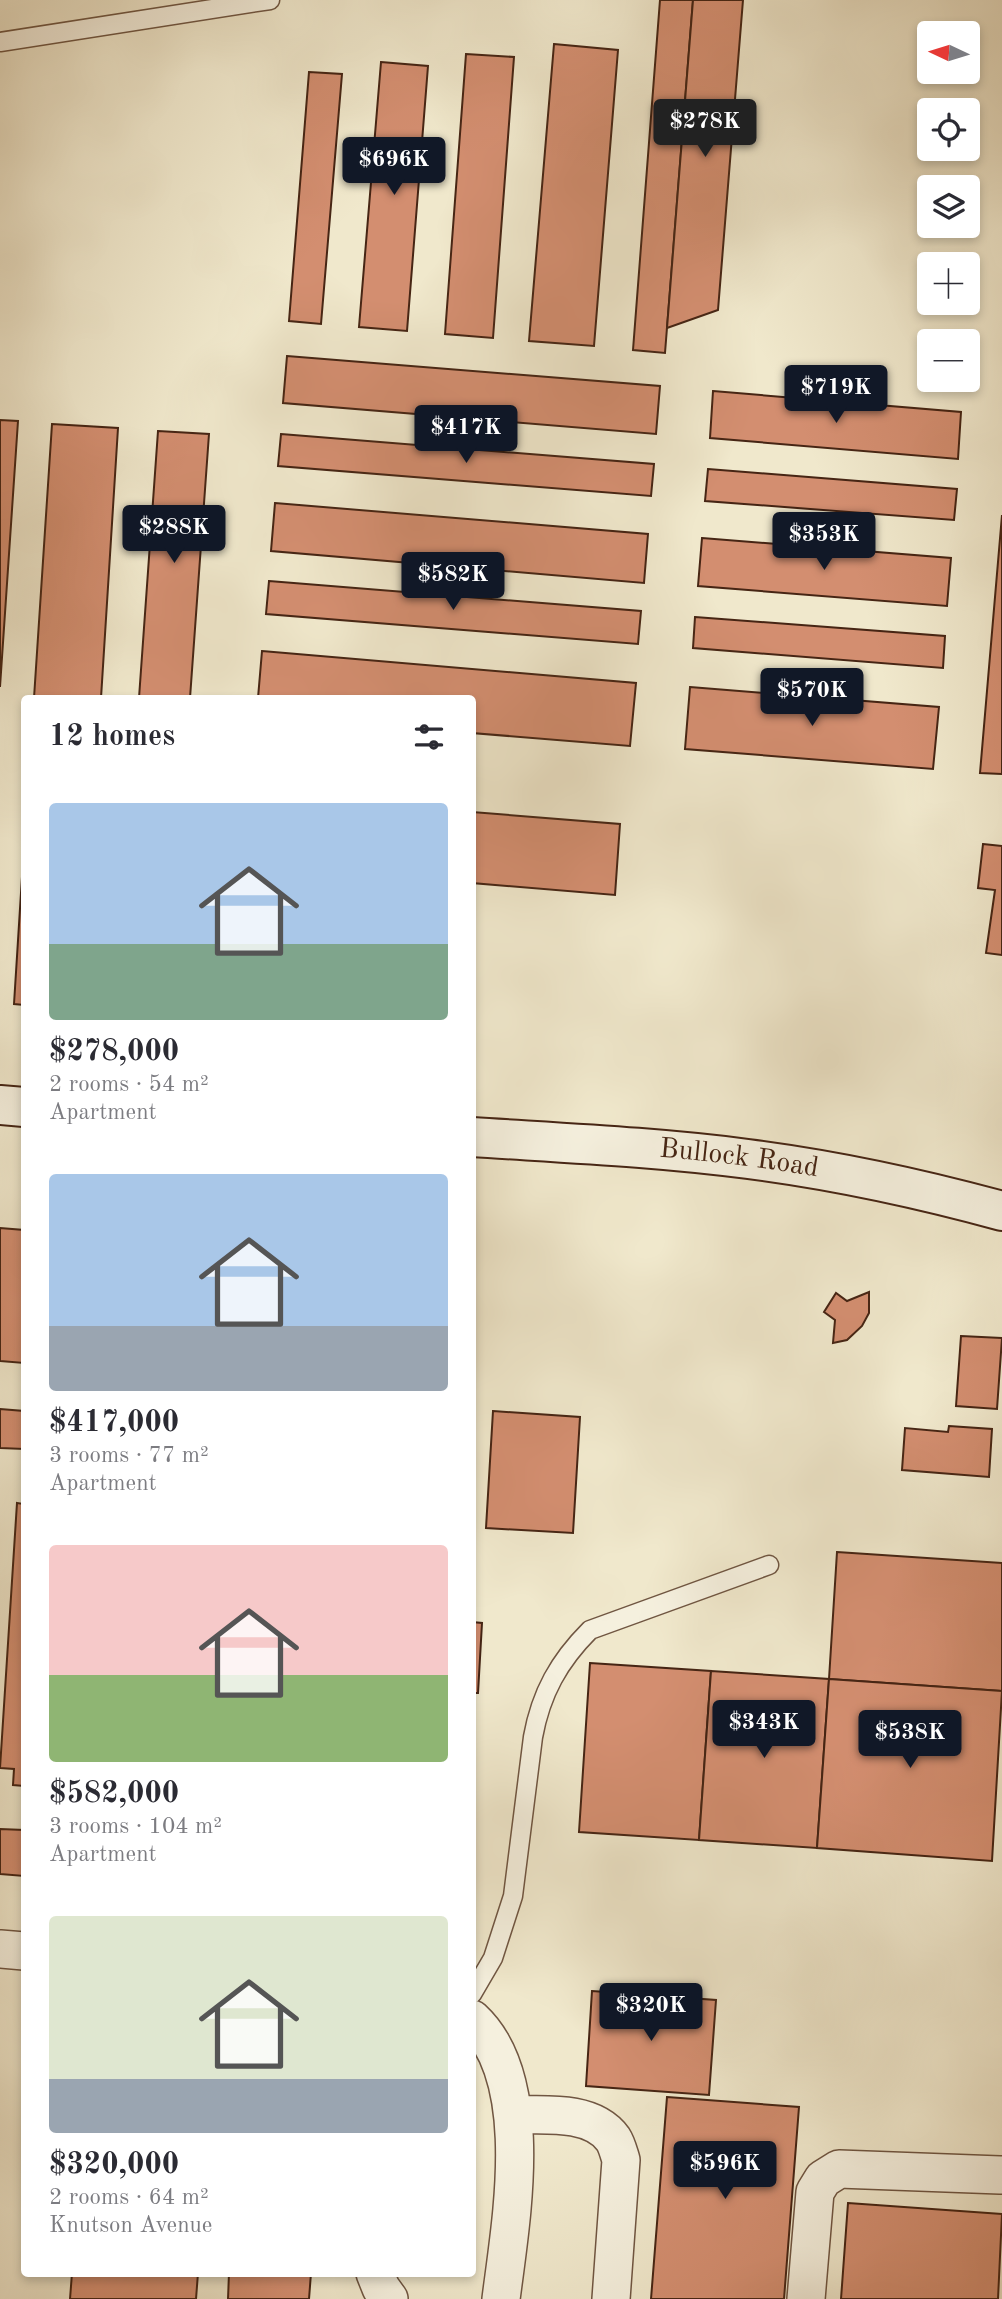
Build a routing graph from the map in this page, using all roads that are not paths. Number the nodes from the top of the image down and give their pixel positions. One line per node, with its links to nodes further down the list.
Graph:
1 (270, 0): 2 (lane)
2 (0, 42)
3 (0, 1105): 4 (street)
4 (21, 1107)
5 (476, 1137): 6 (street, Bullock Road)
6 (1002, 1211)
7 (769, 1565): 10 (lane)
8 (0, 1949): 9 (street)
9 (21, 1951)
10 (476, 1987)
11 (476, 2024): 12 (street)
12 (514, 2115): 16 (street); 17 (street)
13 (1000, 2175): 18 (street)
14 (377, 2277): 15 (street)
15 (389, 2299)
16 (501, 2299)
17 (611, 2299)
18 (806, 2299)

